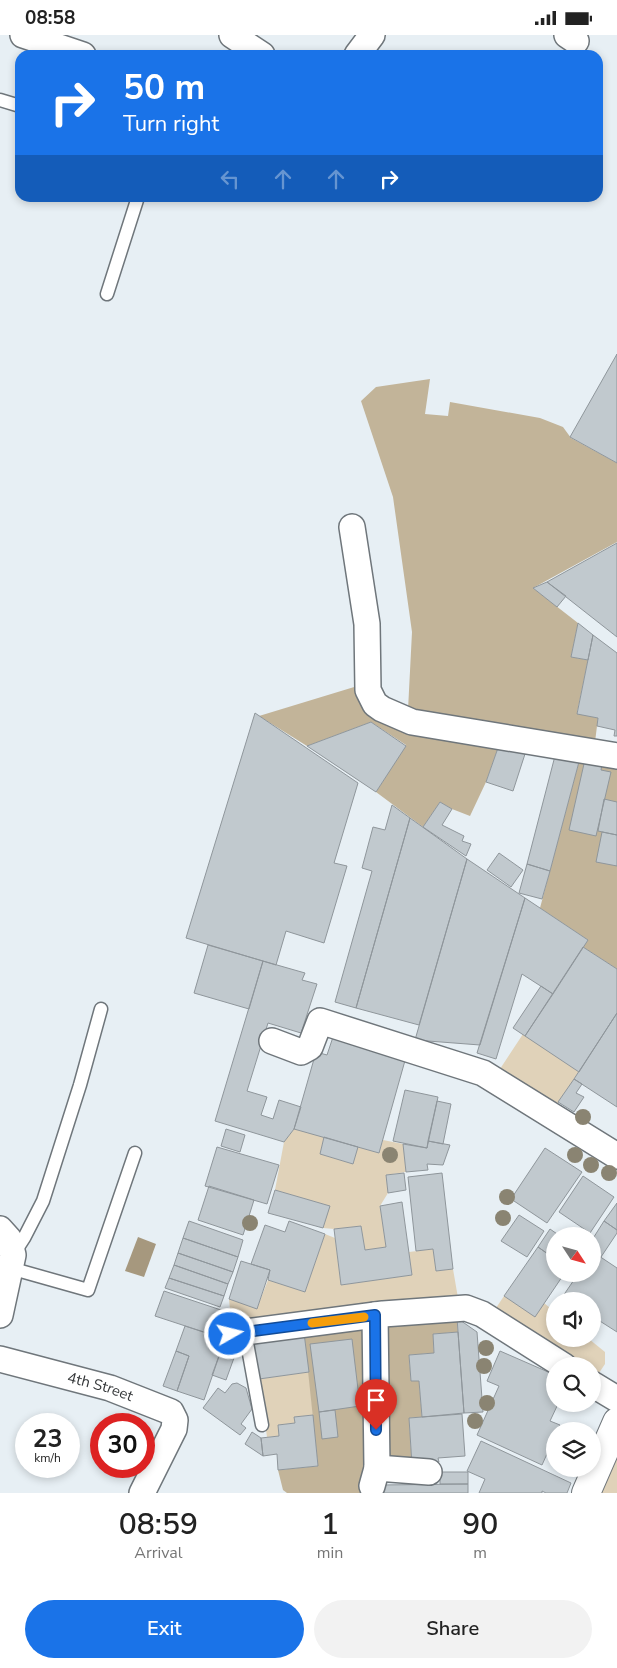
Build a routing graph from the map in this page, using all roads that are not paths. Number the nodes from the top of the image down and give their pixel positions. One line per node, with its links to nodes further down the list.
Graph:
1 (23, 35): 4 (street)
2 (232, 35): 5 (street)
3 (372, 35): 6 (street)
4 (68, 50)
5 (254, 50)
6 (361, 50)
7 (0, 100): 8 (lane)
8 (15, 105)
9 (136, 202): 10 (lane)
10 (107, 294)
11 (352, 527): 12 (street)
12 (617, 756)
13 (101, 1009): 18 (lane)
14 (272, 1041): 16 (street)
15 (135, 1153): 18 (lane)
16 (617, 1156)
17 (0, 1229): 18 (street)
18 (11, 1262): 19 (street)
19 (0, 1315)
20 (375, 1315): 21 (street); 22 (street); 28 (street)
21 (237, 1333): 27 (lane)
22 (550, 1357)
23 (0, 1359): 29 (street, 4th Street)
24 (601, 1389): 25 (street)
25 (617, 1399)
26 (617, 1422): 30 (street)
27 (262, 1425)
28 (429, 1471)
29 (142, 1493)
30 (586, 1493)

